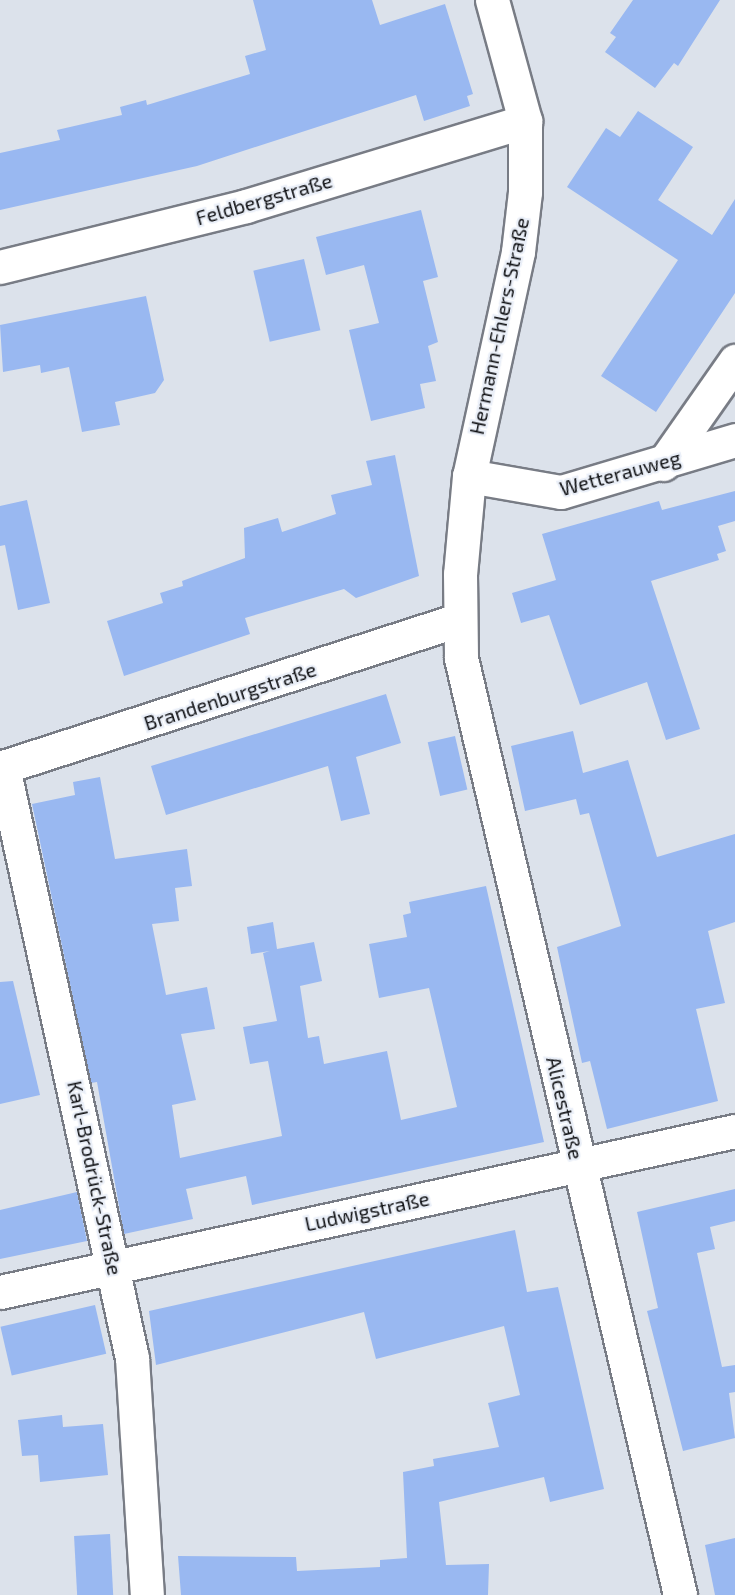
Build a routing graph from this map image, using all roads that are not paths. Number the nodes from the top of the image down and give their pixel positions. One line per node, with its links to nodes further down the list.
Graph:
1 (492, 0): 2 (street, Hermann-Ehlers-Straße)
2 (525, 121): 3 (street, Feldbergstraße); 7 (street, Hermann-Ehlers-Straße)
3 (0, 267)
4 (735, 361): 6 (street)
5 (735, 441): 6 (street, Wetterauweg)
6 (663, 464): 7 (street, Wetterauweg)
7 (468, 476): 8 (street, Hermann-Ehlers-Straße)
8 (459, 620): 9 (street, Brandenburgstraße); 11 (street, Alicestraße)
9 (1, 767): 12 (street, Karl-Brodrück-Straße)
10 (735, 1131): 11 (street, Ludwigstraße)
11 (579, 1165): 12 (street, Ludwigstraße); 15 (street, Alicestraße)
12 (115, 1266): 13 (street, Ludwigstraße); 14 (street, Karl-Brodrück-Straße)
13 (0, 1292)
14 (147, 1595)
15 (680, 1595)

